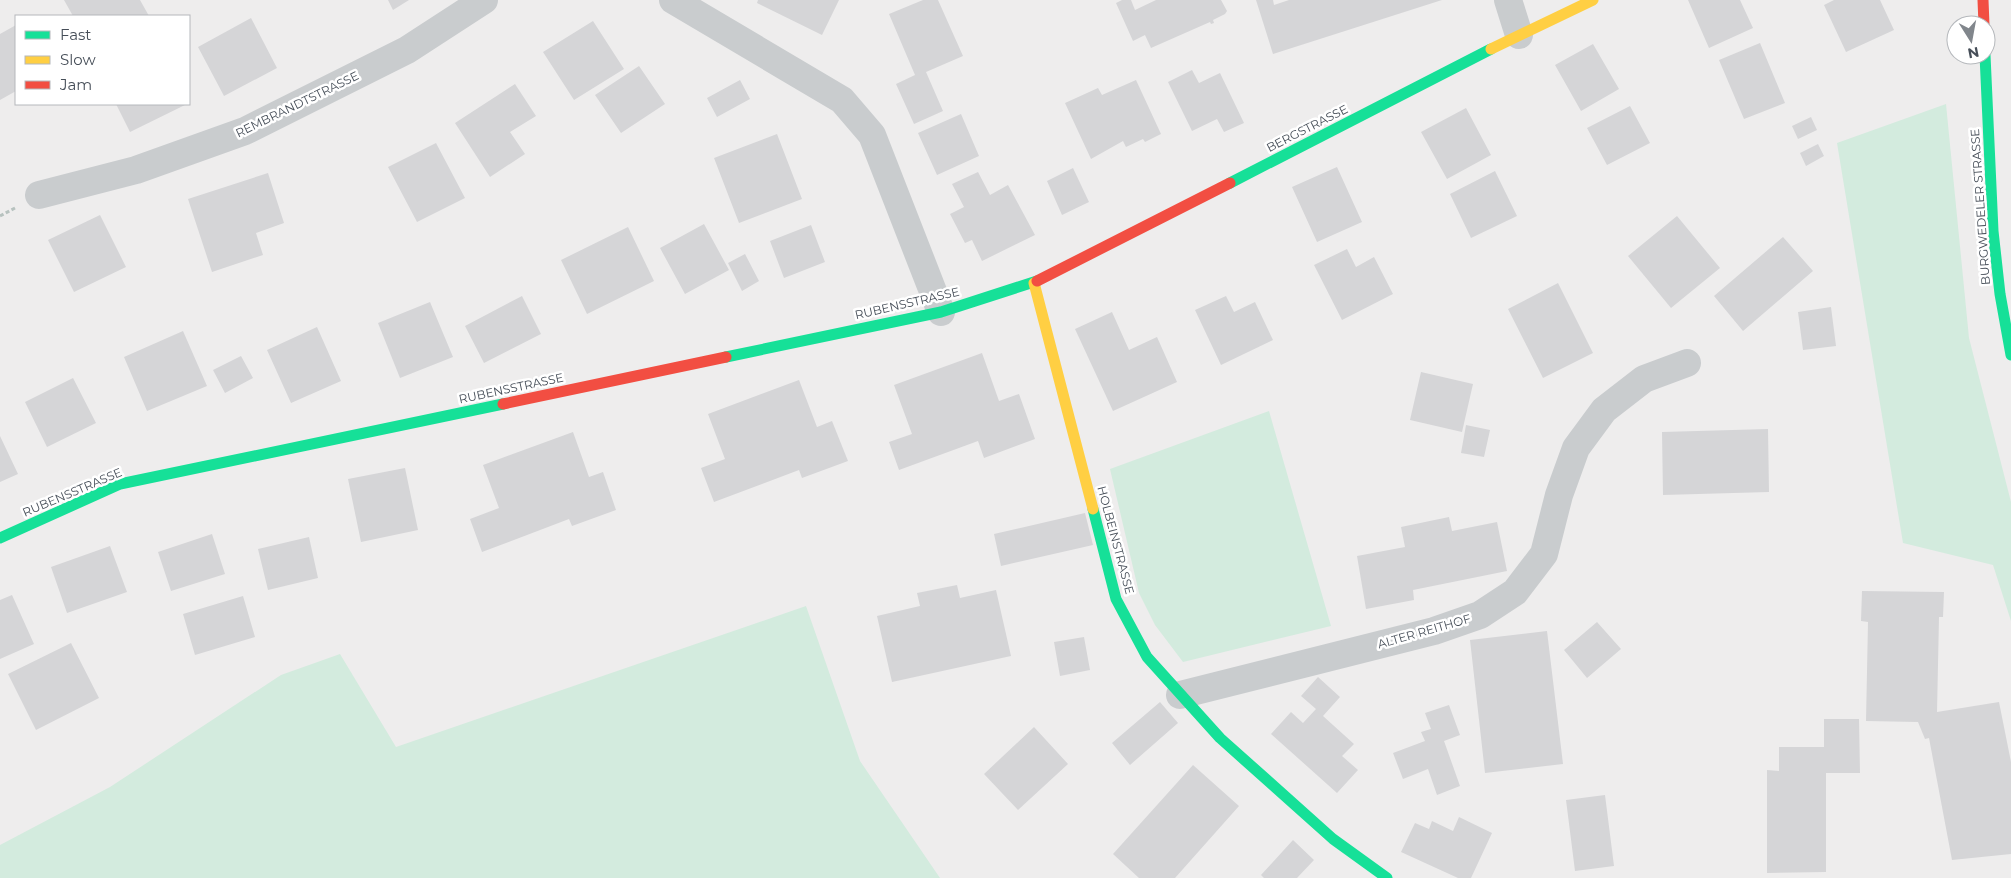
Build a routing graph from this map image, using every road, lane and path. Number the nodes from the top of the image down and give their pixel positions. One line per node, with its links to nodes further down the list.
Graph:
1 (484, 0): 9 (street, REMBRANDTSTRASSE)
2 (673, 0): 11 (street)
3 (1508, 0): 7 (street)
4 (1593, 0): 7 (street, BERGSTRASSE)
5 (1983, 0): 6 (street)
6 (1984, 15)
7 (1519, 35): 10 (street, BERGSTRASSE)
8 (1985, 65): 12 (street, BURGWEDELER STRASSE)
9 (39, 195)
10 (1034, 283): 11 (street, RUBENSSTRASSE); 15 (street, HOLBEINSTRASSE)
11 (941, 312): 14 (street, RUBENSSTRASSE)
12 (2011, 356)
13 (1687, 363): 15 (street, ALTER REITHOF)
14 (0, 538)
15 (1180, 695): 16 (street, HOLBEINSTRASSE)
16 (1387, 878)

